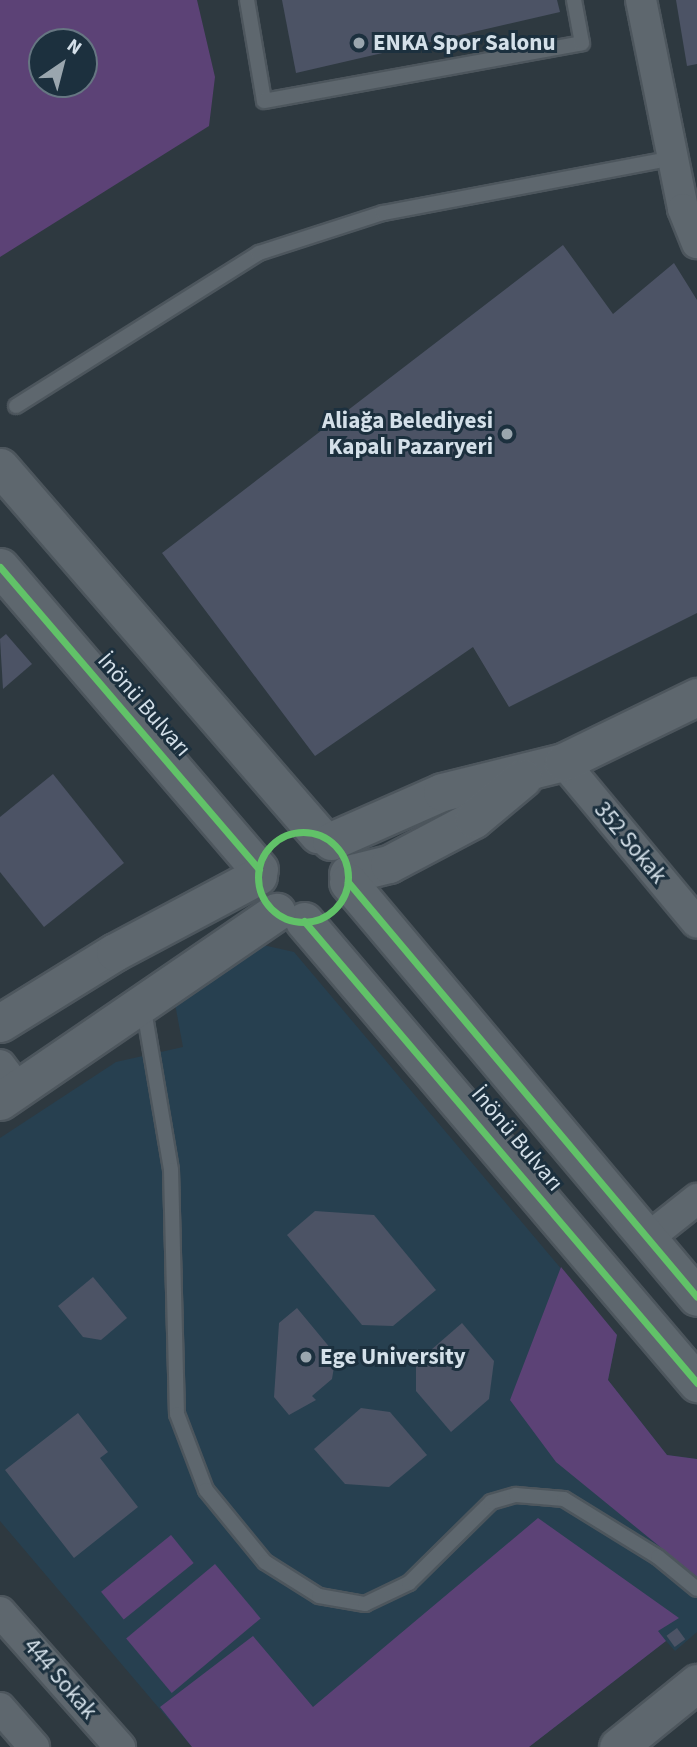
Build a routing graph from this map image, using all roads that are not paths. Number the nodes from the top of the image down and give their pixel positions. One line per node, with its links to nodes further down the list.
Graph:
1 (247, 0): 2 (lane)
2 (574, 0)
3 (641, 0): 4 (street)
4 (673, 158): 5 (street); 7 (lane)
5 (690, 208): 6 (street)
6 (697, 243)
7 (16, 406)
8 (0, 467): 13 (street, İnönü Bulvarı)
9 (0, 567): 14 (street, İnönü Bulvarı)
10 (697, 697): 11 (street)
11 (563, 762): 12 (street); 17 (street, 352 Sokak)
12 (524, 777): 13 (street); 15 (street)
13 (325, 838): 14 (street); 15 (street)
14 (259, 872): 16 (street); 19 (street)
15 (348, 878): 16 (street); 22 (street, İnönü Bulvarı)
16 (290, 917): 18 (street); 24 (street, İnönü Bulvarı)
17 (697, 923)
18 (142, 999): 20 (street); 25 (lane)
19 (0, 1023)
20 (6, 1085)
21 (697, 1199): 22 (street)
22 (648, 1238): 23 (street, İnönü Bulvarı)
23 (697, 1297)
24 (697, 1383)
25 (697, 1590)
26 (0, 1612): 30 (street, 444 Sokak)
27 (697, 1683): 31 (street)
28 (0, 1708): 29 (street)
29 (34, 1747)
30 (120, 1747)
31 (618, 1747)

